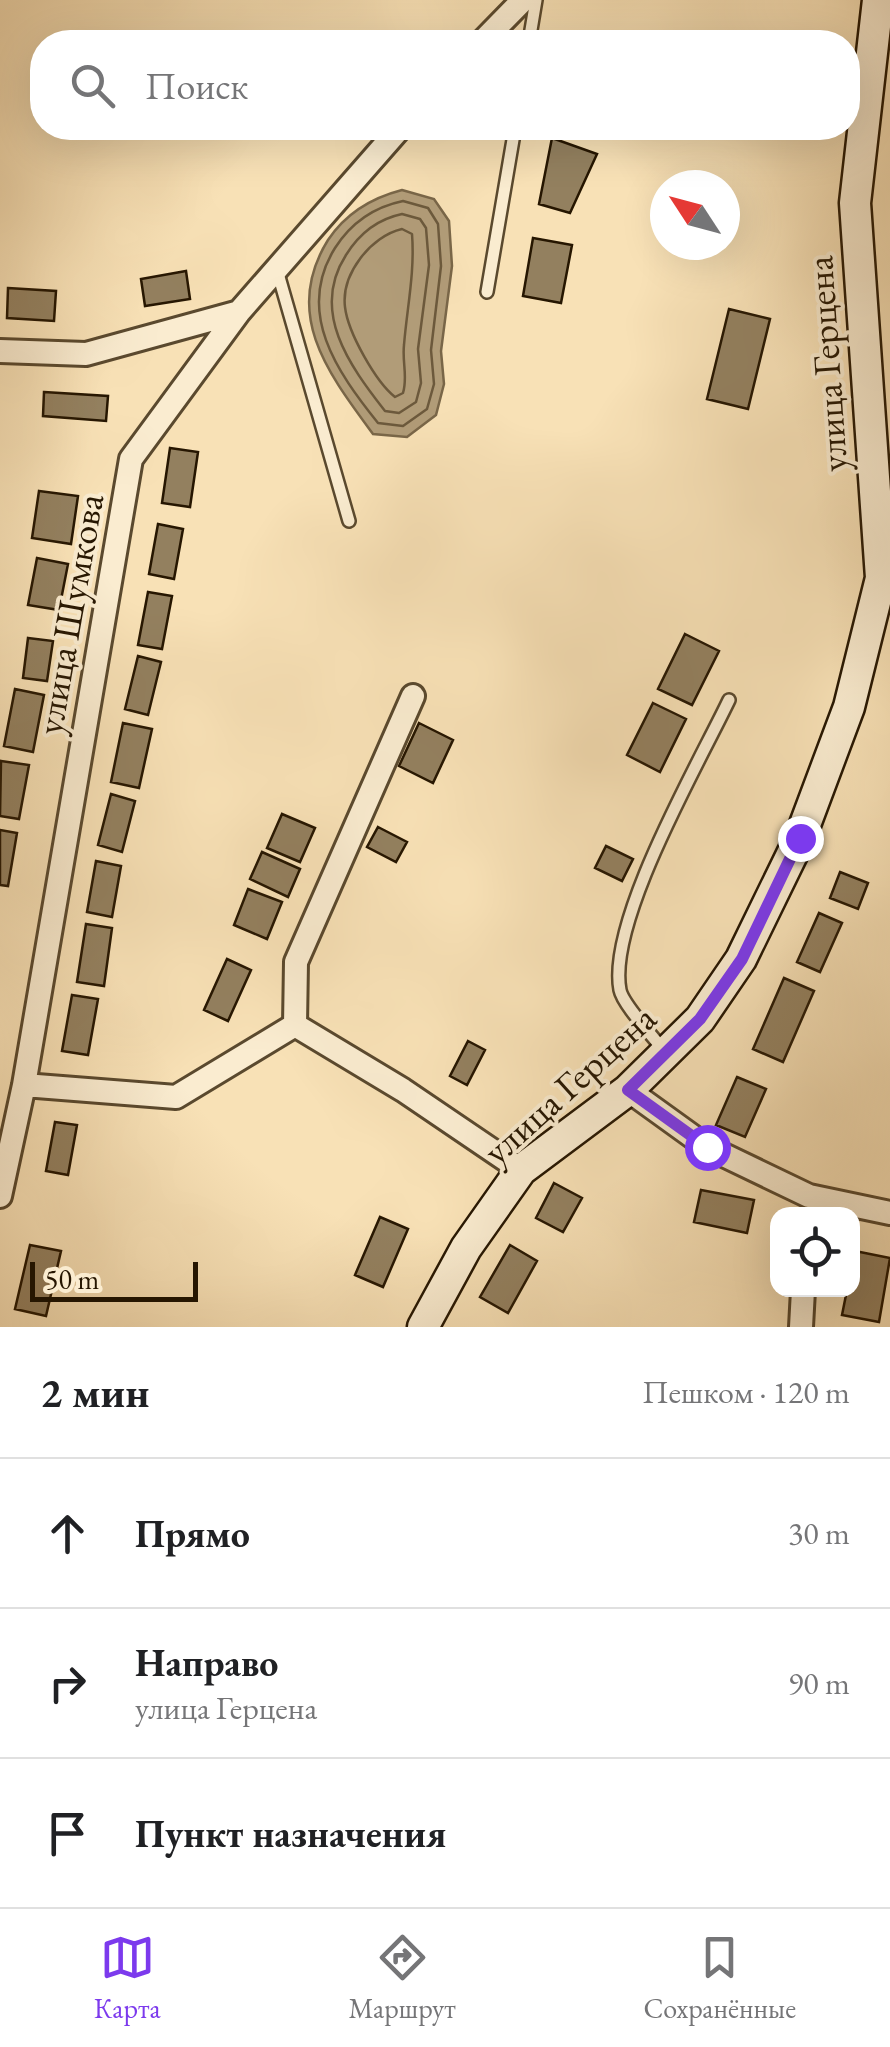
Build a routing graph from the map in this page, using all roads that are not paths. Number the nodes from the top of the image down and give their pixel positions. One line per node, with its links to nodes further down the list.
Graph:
1 (524, 0): 4 (street)
2 (536, 0): 5 (lane)
3 (878, 0): 16 (street, улица Герцена)
4 (494, 30)
5 (531, 30)
6 (390, 140): 8 (street, улица Шумкова)
7 (512, 140): 9 (lane)
8 (277, 269): 10 (street, улица Шумкова); 12 (lane)
9 (487, 292)
10 (239, 312): 11 (street); 17 (street, улица Шумкова)
11 (0, 351)
12 (349, 521)
13 (413, 696): 15 (street)
14 (729, 700): 16 (lane)
15 (295, 1025): 17 (street); 19 (street)
16 (667, 1055): 18 (street, улица Герцена)
17 (24, 1085): 20 (street, улица Шумкова)
18 (628, 1090): 19 (street, улица Герцена); 21 (street)
19 (521, 1170): 24 (street, улица Герцена)
20 (0, 1196)
21 (809, 1205): 22 (street)
22 (890, 1212)
23 (803, 1297): 25 (street)
24 (423, 1327)
25 (801, 1327)

